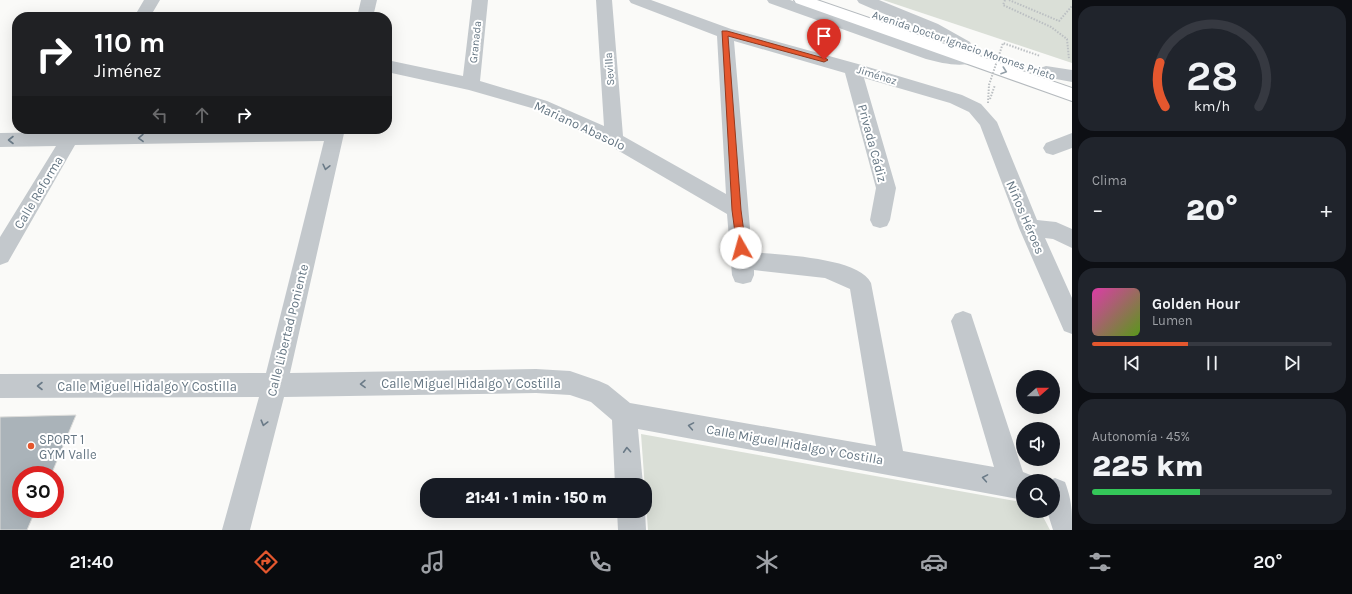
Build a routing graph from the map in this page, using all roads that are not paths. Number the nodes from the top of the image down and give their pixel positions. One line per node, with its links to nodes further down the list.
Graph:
1 (152, 0): 10 (street)
2 (369, 0): 11 (street)
3 (480, 0): 18 (street, Granada)
4 (604, 0): 23 (street, Sevilla)
5 (637, 0): 12 (street, Jiménez)
6 (775, 0): 13 (street, Avenida Doctor Ignacio Morones Prieto)
7 (802, 0): 9 (main road, Avenida Doctor Ignacio Morones Prieto)
8 (865, 0): 13 (street)
9 (839, 6): 13 (main road, Avenida Doctor Ignacio Morones Prieto)
10 (145, 12)
11 (366, 12)
12 (725, 33): 16 (street, Jiménez); 27 (street)
13 (966, 52): 14 (main road, Avenida Doctor Ignacio Morones Prieto); 19 (main road, Avenida Doctor Ignacio Morones Prieto, one-way to 19)
14 (1043, 64): 17 (street)
15 (392, 67): 18 (street, Mariano Abasolo)
16 (852, 68): 20 (street, Jiménez); 28 (street, Privada Cádiz)
17 (1072, 78)
18 (471, 84): 23 (street, Mariano Abasolo)
19 (1072, 95)
20 (983, 107): 29 (street, Niños Héroes)
21 (72, 134): 24 (street, one-way to 24); 31 (street, Calle Reforma)
22 (335, 134): 34 (street, Calle Libertad Poniente, one-way to 34)
23 (614, 139): 27 (street, Mariano Abasolo)
24 (0, 140)
25 (1072, 140): 26 (street)
26 (1053, 148)
27 (737, 210): 37 (street)
28 (880, 220)
29 (1030, 228): 30 (street); 33 (street, Niños Héroes)
30 (1072, 239)
31 (0, 256)
32 (963, 322): 39 (street)
33 (1072, 324)
34 (275, 385): 35 (street, Calle Miguel Hidalgo Y Costilla, one-way to 35); 36 (street, Calle Miguel Hidalgo Y Costilla, one-way to 34); 43 (street, Calle Libertad Poniente, one-way to 43)
35 (2, 389)
36 (624, 414): 37 (street, Calle Miguel Hidalgo Y Costilla, one-way to 36); 38 (street, one-way to 36)
37 (892, 461): 40 (street, Calle Miguel Hidalgo Y Costilla, one-way to 37)
38 (629, 478)
39 (1016, 479)
40 (1016, 485)
41 (1060, 493): 45 (street)
42 (631, 518): 44 (street)
43 (236, 530)
44 (632, 530)
45 (1067, 530)

